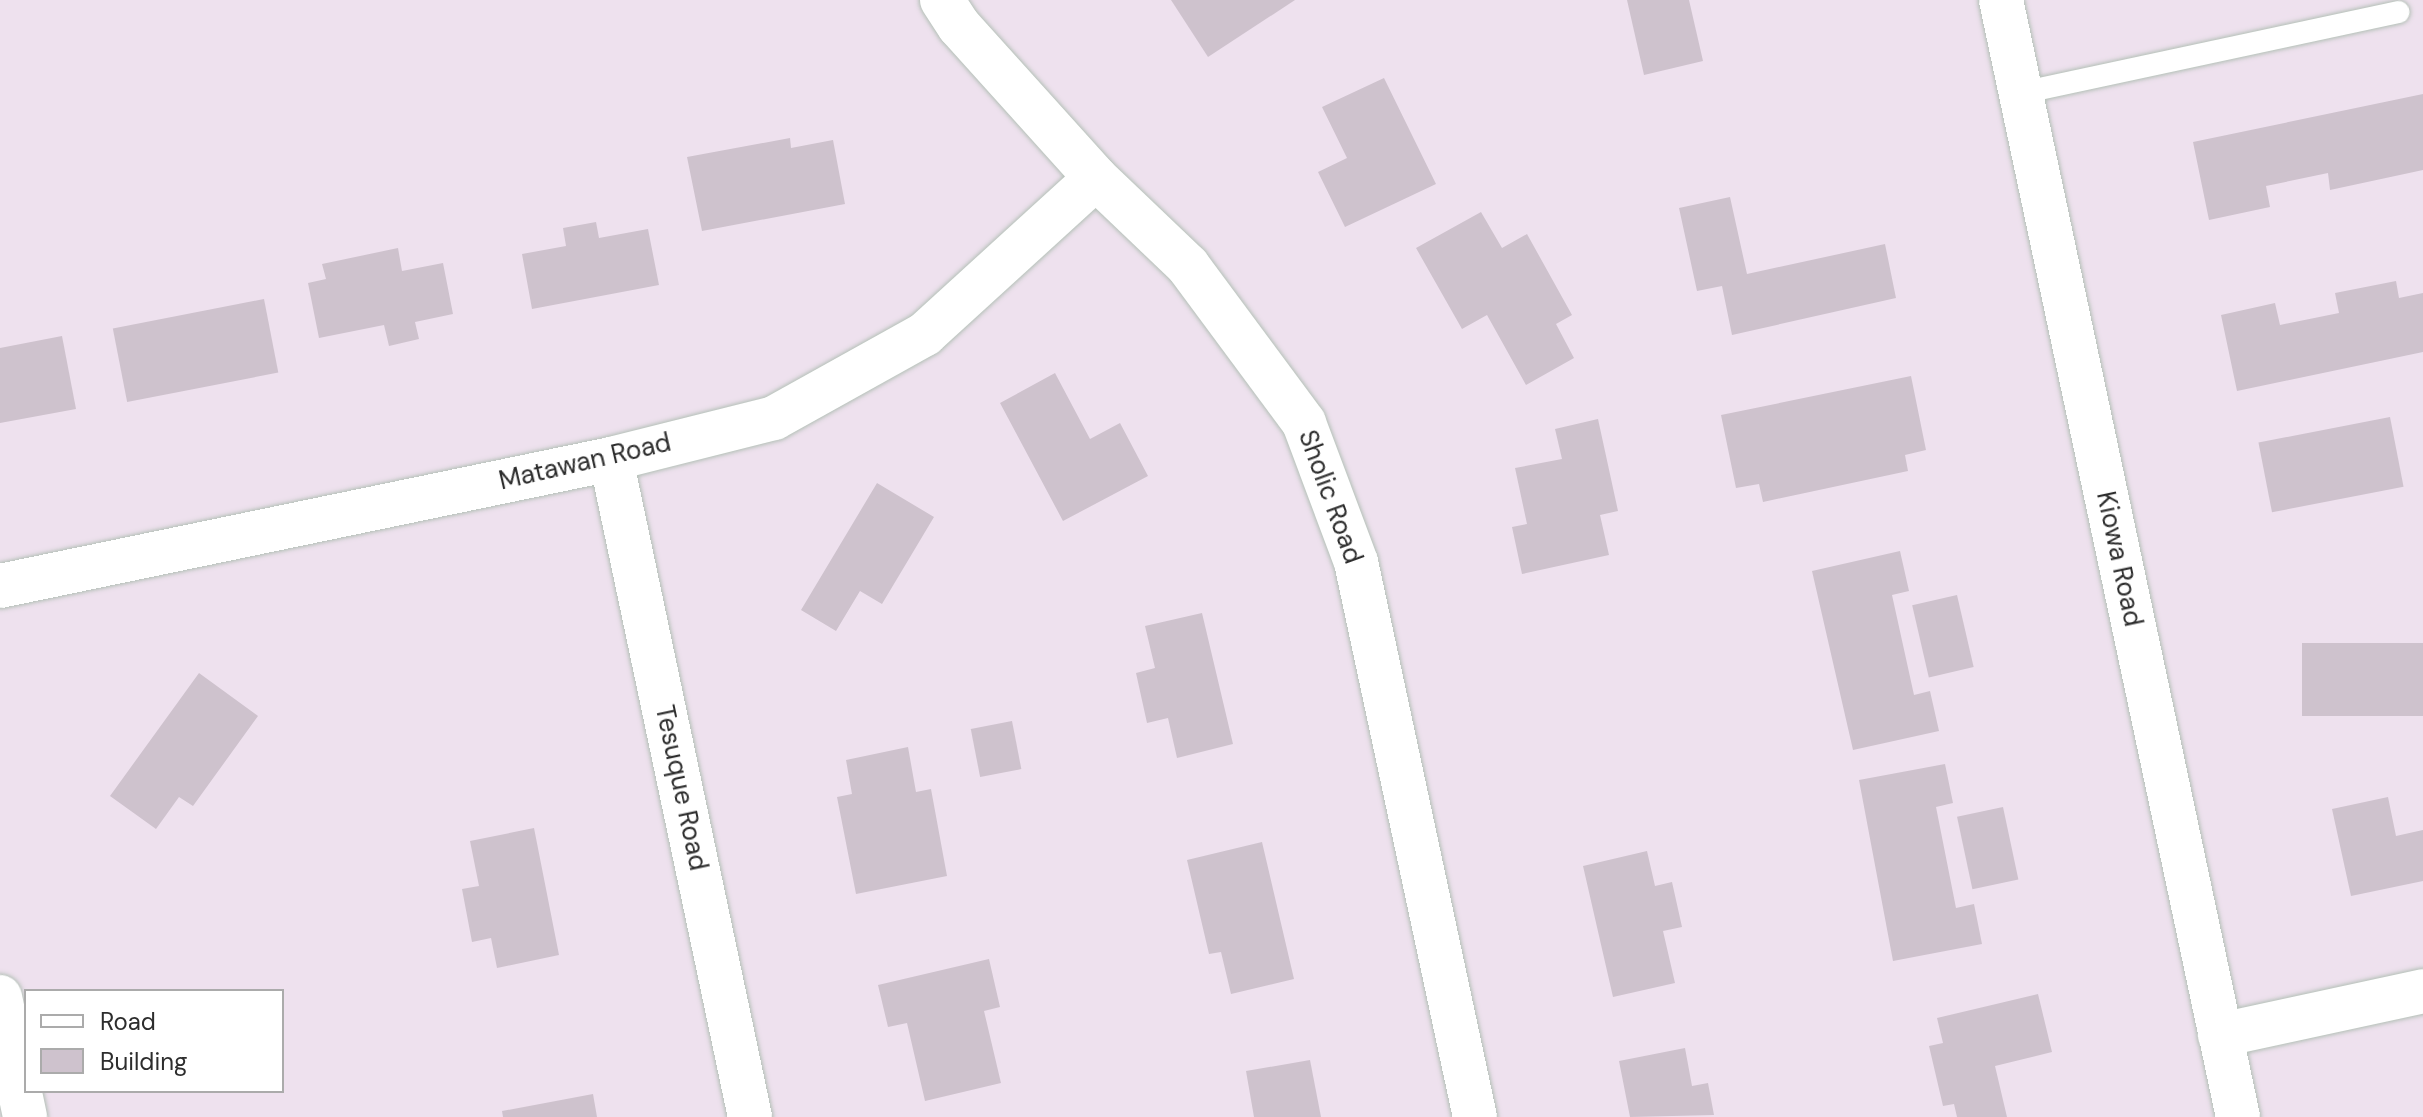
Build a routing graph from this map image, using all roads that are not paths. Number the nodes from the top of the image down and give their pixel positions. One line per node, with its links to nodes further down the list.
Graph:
1 (942, 0): 5 (street, Sholic Road)
2 (2001, 0): 4 (street, Kiowa Road)
3 (2398, 12): 4 (lane)
4 (2021, 93): 10 (street, Kiowa Road)
5 (1096, 178): 6 (street, Matawan Road); 13 (street, Sholic Road)
6 (611, 459): 7 (street, Matawan Road); 12 (street, Tesuque Road)
7 (0, 586)
8 (2423, 991): 10 (street)
9 (0, 997): 11 (street)
10 (2220, 1035): 14 (street, Kiowa Road)
11 (25, 1117)
12 (750, 1117)
13 (1475, 1117)
14 (2238, 1117)

